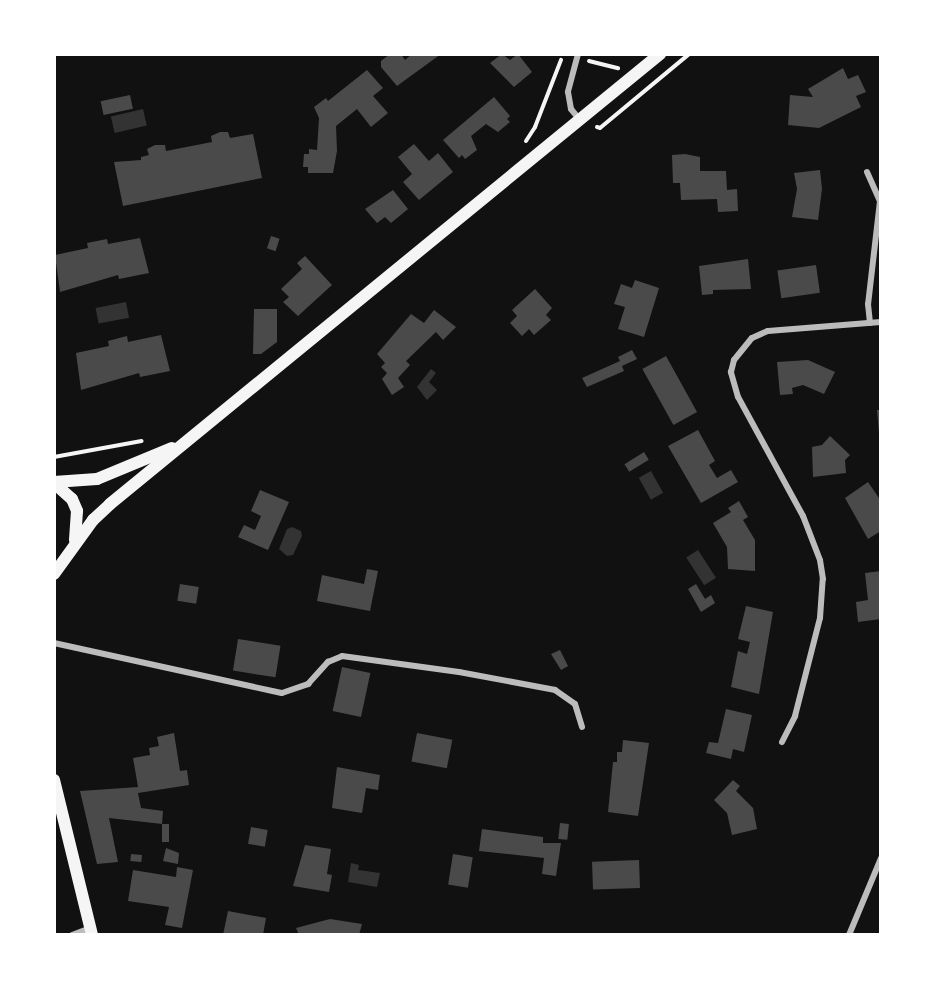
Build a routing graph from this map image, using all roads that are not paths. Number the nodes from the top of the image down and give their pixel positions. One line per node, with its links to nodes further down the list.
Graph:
1 (578, 54): 3 (street)
2 (660, 54): 3 (main road)
3 (580, 120): 7 (main road)
4 (867, 172): 6 (street)
5 (881, 322): 6 (street)
6 (870, 323): 14 (street)
7 (186, 441): 8 (main road); 9 (main road)
8 (54, 482): 9 (main road)
9 (71, 548): 10 (main road); 11 (main road)
10 (54, 562)
11 (54, 574)
12 (54, 643): 13 (street)
13 (582, 727)
14 (782, 742)
15 (54, 780): 17 (main road)
16 (881, 858): 19 (street)
17 (91, 932): 18 (street)
18 (74, 933)
19 (849, 935)

